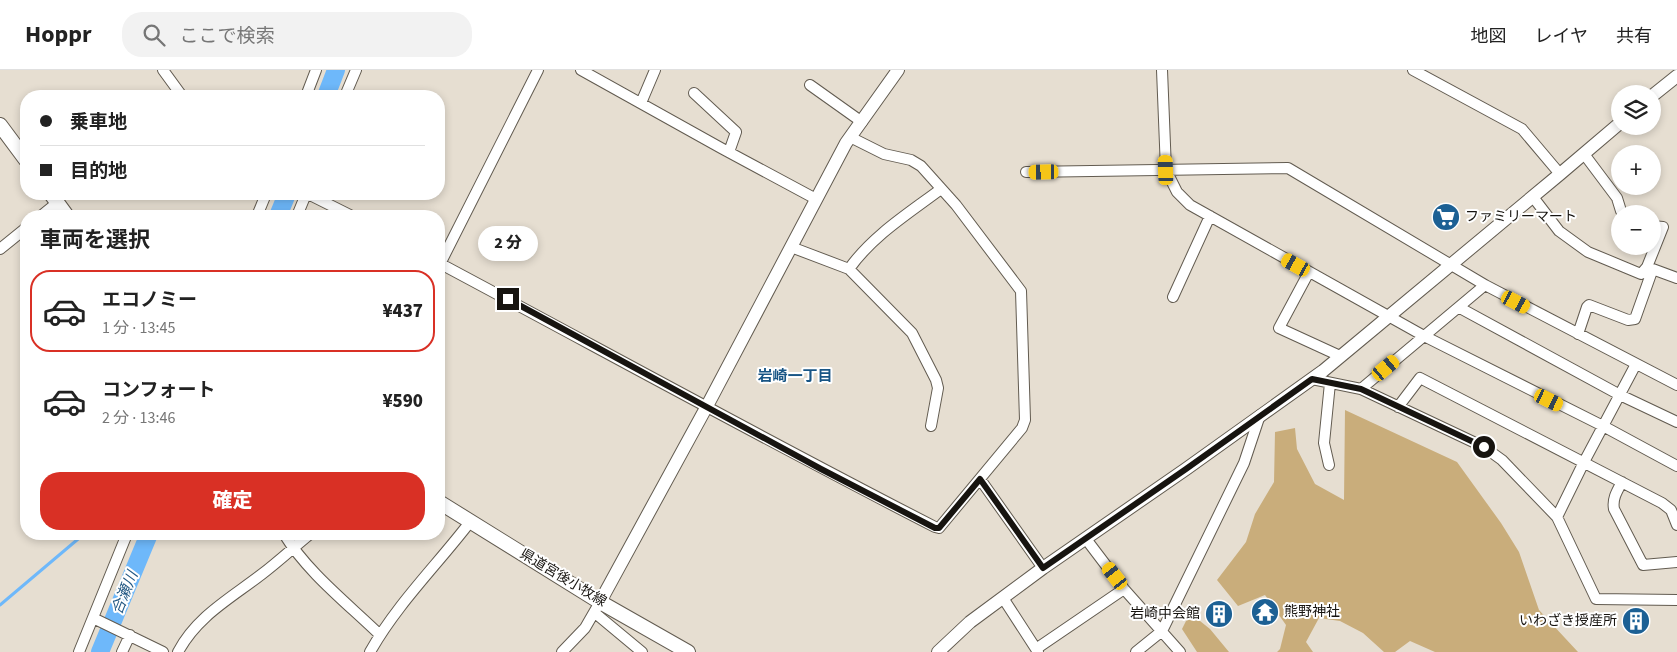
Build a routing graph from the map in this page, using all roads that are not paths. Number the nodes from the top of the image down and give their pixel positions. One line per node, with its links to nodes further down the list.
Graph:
1 (163, 70): 13 (street)
2 (316, 70): 14 (street)
3 (356, 70): 15 (street)
4 (538, 70): 40 (street)
5 (581, 70): 17 (street)
6 (655, 70): 17 (street)
7 (898, 70): 18 (street)
8 (1162, 70): 25 (street)
9 (1413, 70): 27 (street)
10 (1677, 76): 12 (street)
11 (810, 85): 18 (street)
12 (1661, 89)
13 (178, 90)
14 (308, 90)
15 (348, 90)
16 (694, 93): 23 (street)
17 (641, 103): 23 (street)
18 (862, 122): 21 (street)
19 (0, 125): 22 (main road)
20 (1611, 131): 24 (street)
21 (850, 137): 28 (street); 30 (street)
22 (20, 152)
23 (729, 152): 30 (street)
24 (1584, 154): 27 (street); 33 (street)
25 (1166, 170): 26 (street); 36 (street); 42 (street)
26 (1026, 172)
27 (1560, 174): 29 (street)
28 (941, 189): 45 (street); 70 (street)
29 (1533, 197): 42 (street); 44 (street)
30 (816, 199): 38 (street)
31 (52, 200): 34 (street)
32 (319, 200): 35 (street)
33 (1619, 205)
34 (45, 210)
35 (340, 210)
36 (1210, 216): 46 (street); 49 (street)
37 (20, 233): 39 (street)
38 (791, 247): 45 (street); 61 (street)
39 (0, 249)
40 (445, 252)
41 (1652, 255): 44 (street)
42 (1450, 265): 48 (street); 51 (street)
43 (445, 267): 61 (street)
44 (1647, 267): 47 (street); 52 (street)
45 (849, 269): 65 (street)
46 (1310, 272): 51 (street); 54 (street)
47 (1677, 278)
48 (1486, 285): 50 (street); 52 (street)
49 (1173, 297)
50 (1460, 308): 53 (street); 60 (street)
51 (1389, 316): 53 (street); 54 (street)
52 (1578, 334): 55 (street)
53 (1424, 336): 59 (street); 66 (street)
54 (1340, 356): 56 (street)
55 (1636, 364): 58 (street); 60 (street)
56 (1312, 379): 57 (street); 63 (street)
57 (1330, 383): 59 (street); 68 (street)
58 (1677, 385)
59 (1361, 389): 62 (street)
60 (1620, 395): 64 (street); 66 (street)
61 (707, 406): 70 (street); 86 (street)
62 (1398, 407): 67 (street); 73 (street)
63 (1260, 415): 76 (street); 88 (street)
64 (1677, 422)
65 (931, 426)
66 (1603, 426): 67 (street); 69 (street)
67 (1584, 462): 71 (street); 73 (street)
68 (1329, 465)
69 (1677, 466)
70 (980, 479): 82 (street)
71 (1622, 482): 75 (street); 81 (street)
72 (445, 506): 74 (main road, 県道宮後小牧線)
73 (1557, 517): 85 (street)
74 (470, 522): 86 (main road, 県道宮後小牧線); 90 (street)
75 (1677, 525)
76 (1086, 539): 82 (street); 83 (street)
77 (125, 540): 87 (street)
78 (288, 540): 80 (street)
79 (303, 540): 80 (street)
80 (293, 548): 90 (street); 95 (street)
81 (1677, 562)
82 (1043, 568): 84 (street)
83 (1124, 589): 88 (street); 91 (street)
84 (1002, 598): 91 (street); 100 (street)
85 (1677, 600)
86 (598, 607): 97 (street); 98 (street); 99 (main road, 県道宮後小牧線)
87 (96, 620): 89 (street); 92 (street)
88 (1162, 631): 101 (street); 102 (street)
89 (127, 633): 93 (street); 94 (street)
90 (380, 635): 96 (street)
91 (1037, 650)
92 (79, 652)
93 (122, 652)
94 (163, 652)
95 (178, 652)
96 (370, 652)
97 (562, 652)
98 (642, 652)
99 (688, 652)
100 (938, 652)
101 (1136, 652)
102 (1180, 652)

